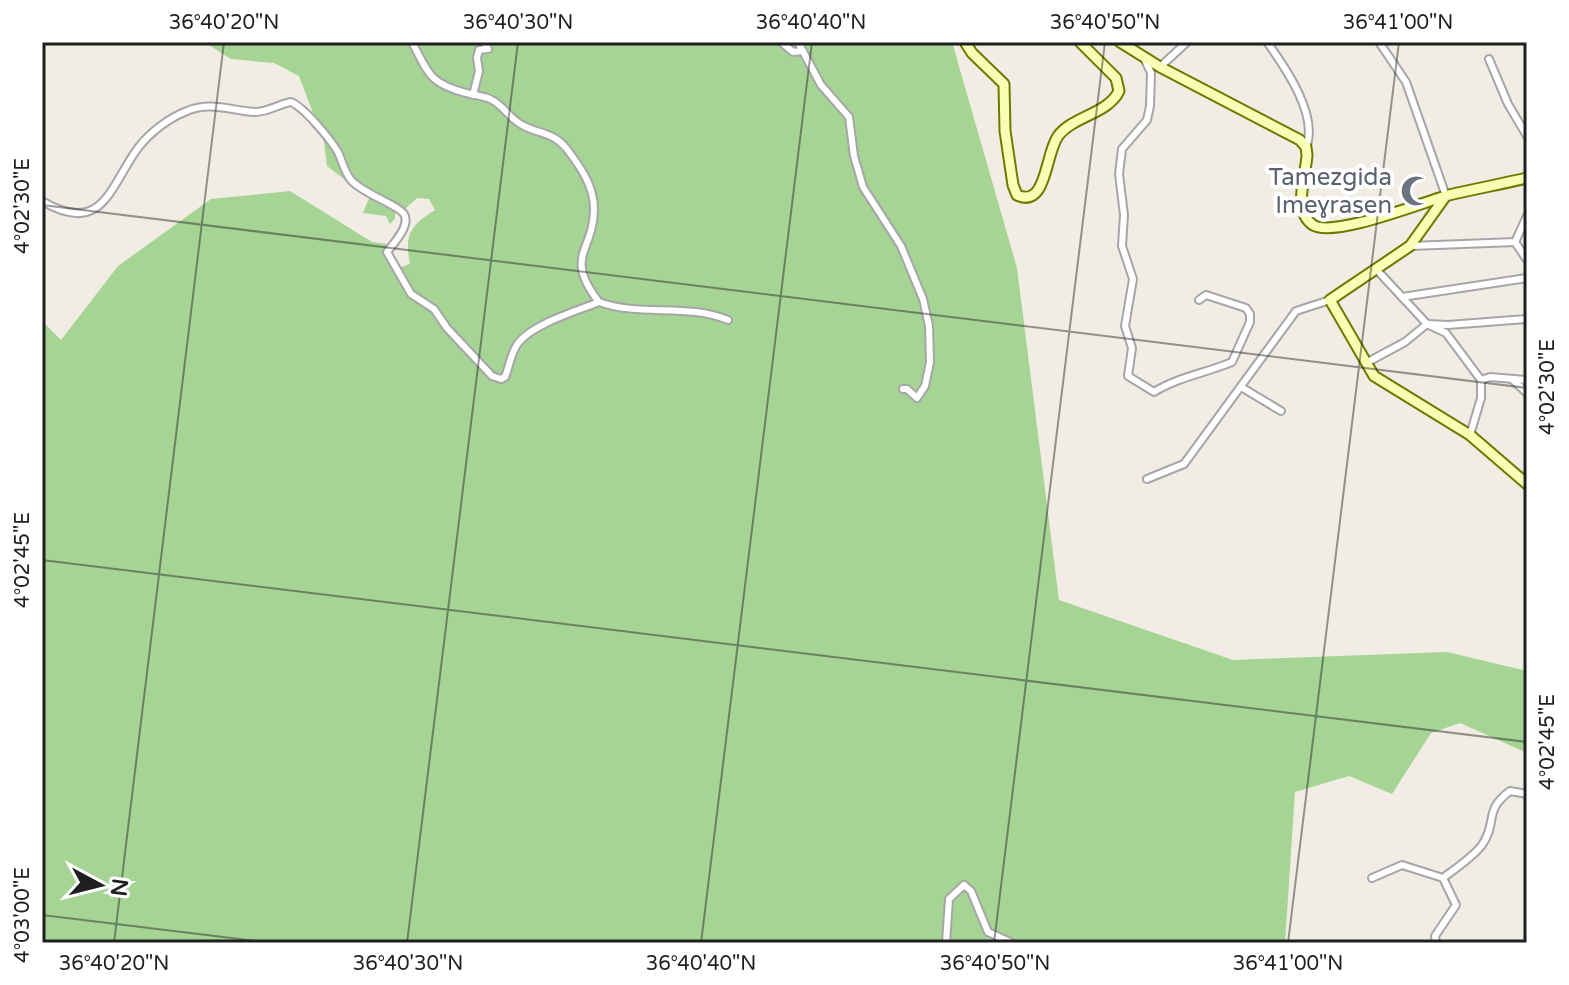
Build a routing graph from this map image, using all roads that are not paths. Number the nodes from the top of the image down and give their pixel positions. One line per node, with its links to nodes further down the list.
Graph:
1 (412, 42): 15 (street)
2 (484, 42): 15 (street)
3 (781, 42): 11 (street)
4 (798, 42): 11 (street)
5 (965, 42): 6 (main road)
6 (1080, 42)
7 (1120, 42): 12 (main road)
8 (1187, 42): 14 (street)
9 (1267, 42): 17 (street)
10 (1383, 43): 19 (street)
11 (802, 51): 39 (street)
12 (1144, 58): 14 (main road); 28 (street)
13 (1489, 59): 16 (street)
14 (1160, 67): 17 (main road)
15 (473, 95): 30 (street)
16 (1527, 136)
17 (1306, 147): 19 (main road)
18 (1527, 178): 19 (main road)
19 (1446, 196): 23 (main road)
20 (42, 201): 30 (street)
21 (1527, 216): 22 (street)
22 (1515, 242): 23 (street); 24 (street)
23 (1410, 246): 25 (main road)
24 (1527, 260)
25 (1376, 269): 27 (street); 29 (main road)
26 (1527, 278): 27 (street)
27 (1402, 297): 33 (street)
28 (1199, 300)
29 (1330, 300): 34 (main road); 38 (street)
30 (599, 302): 32 (street)
31 (1527, 319): 33 (street)
32 (728, 320)
33 (1427, 324): 34 (street); 36 (street)
34 (1366, 363): 42 (main road)
35 (1512, 379): 36 (street); 37 (street); 40 (street)
36 (1481, 380): 42 (street)
37 (1527, 380)
38 (1241, 387): 41 (street); 43 (street)
39 (903, 389)
40 (1527, 393)
41 (1281, 411)
42 (1470, 435): 44 (main road)
43 (1147, 479)
44 (1527, 484)
45 (1527, 794): 47 (street)
46 (1372, 878): 47 (street)
47 (1443, 878): 50 (street)
48 (946, 943): 49 (street)
49 (1012, 943)
50 (1436, 943)

